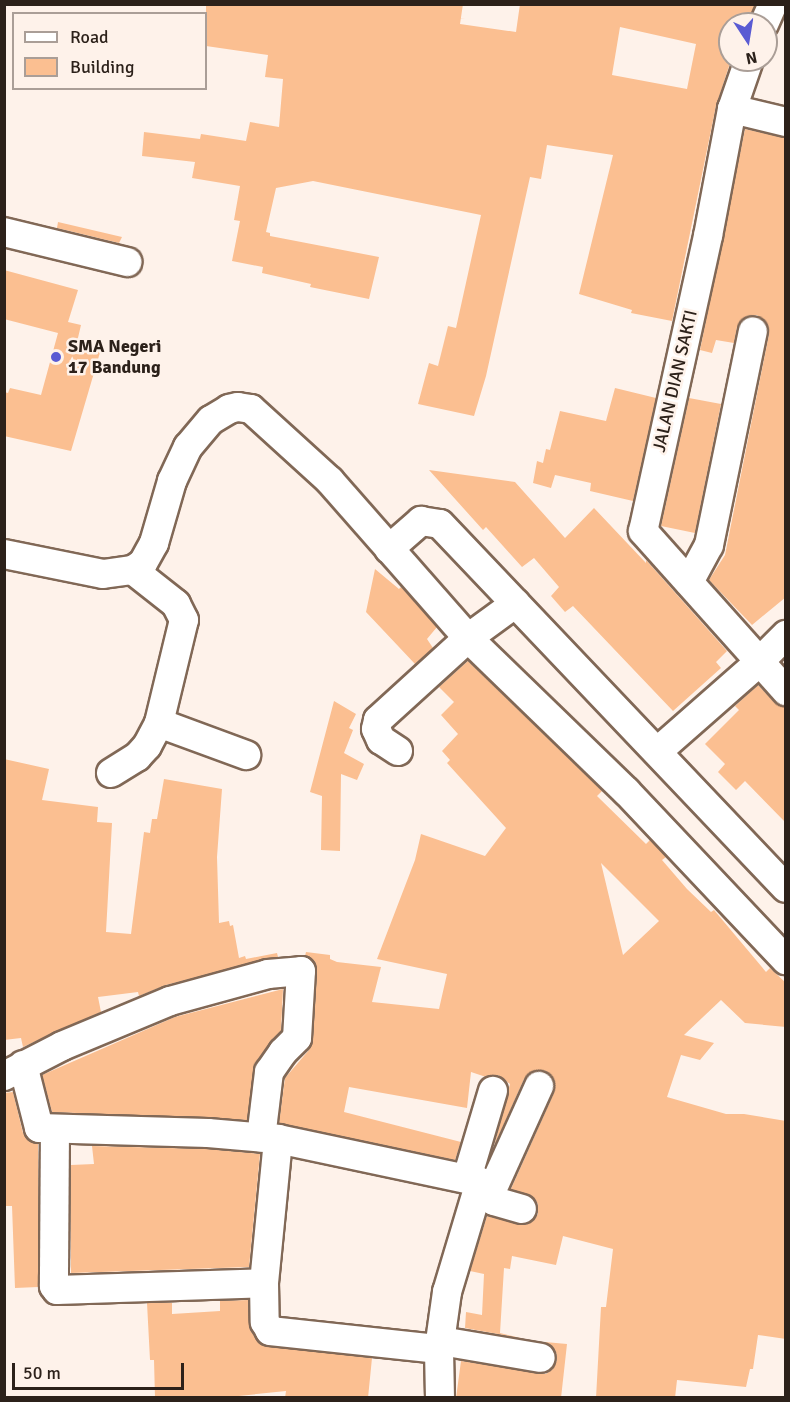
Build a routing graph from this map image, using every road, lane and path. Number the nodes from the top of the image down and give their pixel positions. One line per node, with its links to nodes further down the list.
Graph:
1 (745, 72): 2 (street, JALAN DIAN SAKTI)
2 (732, 109): 3 (street); 10 (street, JALAN DIAN SAKTI)
3 (786, 122)
4 (17, 235): 5 (street)
5 (128, 262)
6 (753, 331): 10 (street)
7 (389, 549): 9 (street); 11 (street); 13 (street)
8 (4, 554): 9 (street)
9 (133, 570): 16 (street)
10 (689, 582): 14 (street, JALAN DIAN SAKTI)
11 (516, 603): 13 (street); 18 (street)
12 (786, 635): 14 (street)
13 (468, 638): 17 (street); 22 (street)
14 (758, 663): 15 (street, JALAN DIAN SAKTI); 18 (street)
15 (786, 691)
16 (159, 723): 19 (street); 20 (street)
17 (398, 751)
18 (658, 751): 21 (street)
19 (246, 755)
20 (111, 773)
21 (786, 888)
22 (786, 960)
23 (14, 1070): 26 (street); 27 (street)
24 (539, 1086): 28 (street)
25 (493, 1091): 28 (street)
26 (55, 1129): 27 (street); 30 (street)
27 (269, 1138): 28 (street); 30 (street)
28 (480, 1183): 29 (street); 31 (street)
29 (522, 1209)
30 (264, 1283): 31 (street)
31 (440, 1345): 32 (street); 33 (street)
32 (541, 1358)
33 (440, 1398)

